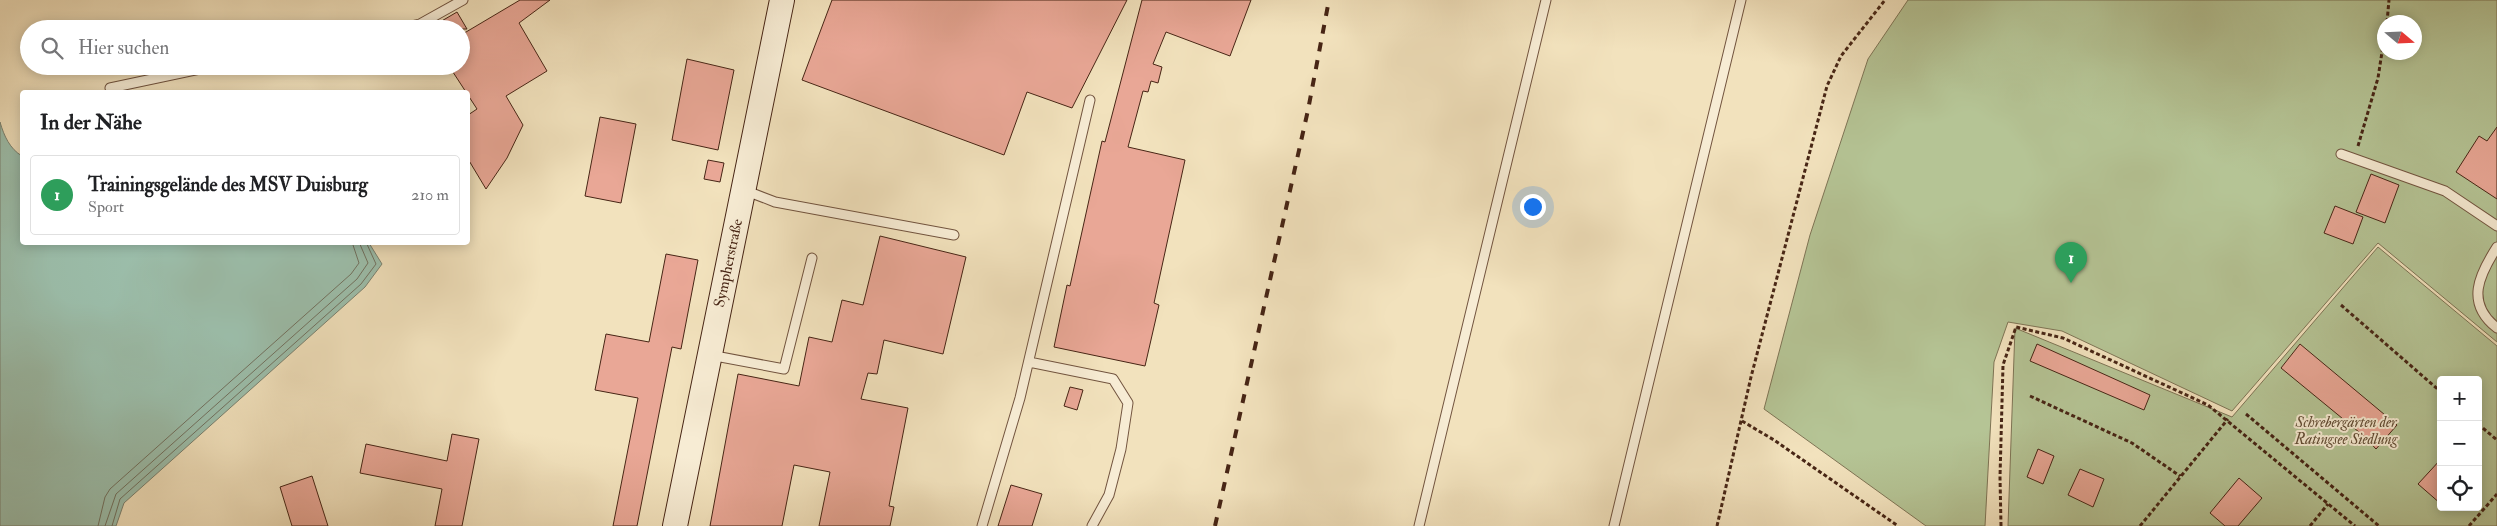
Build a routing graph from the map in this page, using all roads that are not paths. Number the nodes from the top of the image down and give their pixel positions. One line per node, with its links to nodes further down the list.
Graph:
1 (463, 0): 5 (lane)
2 (782, 0): 10 (street, Sympherstraße)
3 (1546, 0): 21 (lane)
4 (1741, 0): 22 (lane)
5 (427, 20)
6 (171, 75): 7 (lane)
7 (110, 88)
8 (1090, 100): 17 (lane)
9 (2341, 154): 11 (lane)
10 (743, 190): 12 (lane); 16 (street, Sympherstraße)
11 (2497, 226)
12 (954, 235)
13 (2497, 247): 15 (lane)
14 (812, 258): 16 (lane)
15 (2497, 328)
16 (710, 354): 18 (street, Sympherstraße)
17 (1028, 362): 19 (lane); 20 (lane)
18 (674, 526)
19 (982, 526)
20 (1092, 526)
21 (1419, 526)
22 (1614, 526)

